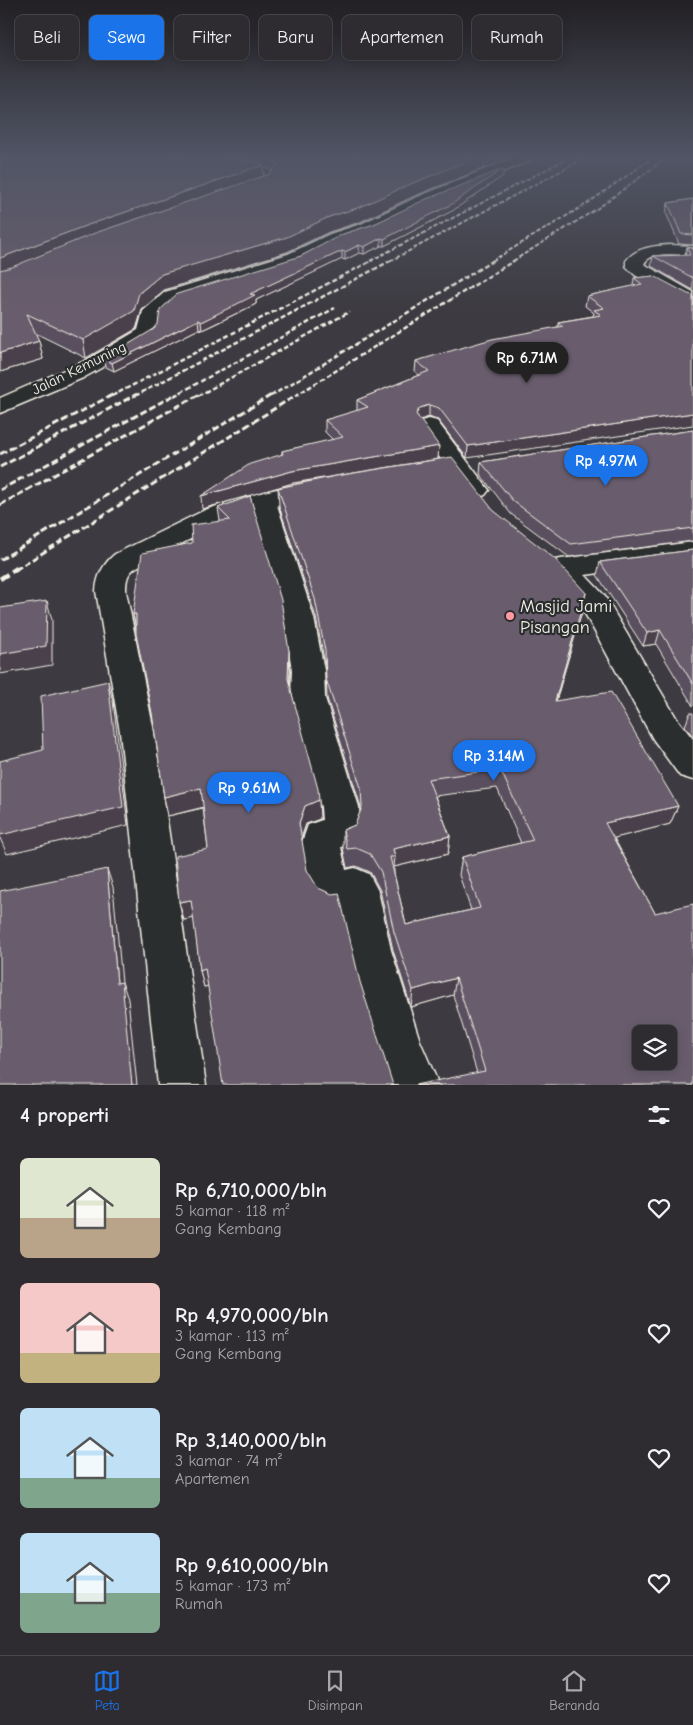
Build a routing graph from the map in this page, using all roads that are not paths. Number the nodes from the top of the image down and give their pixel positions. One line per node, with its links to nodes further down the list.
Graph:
1 (410, 207): 4 (street, Jalan Kemuning)
2 (690, 251): 3 (street)
3 (693, 299)
4 (0, 406)
5 (429, 426): 6 (street)
6 (469, 466): 7 (street); 10 (street)
7 (420, 470)
8 (347, 483): 9 (street)
9 (262, 500): 15 (street); 16 (street)
10 (491, 508)
11 (540, 551): 13 (street)
12 (693, 551): 13 (street)
13 (563, 570): 14 (street)
14 (693, 765)
15 (182, 1085)
16 (415, 1085)

